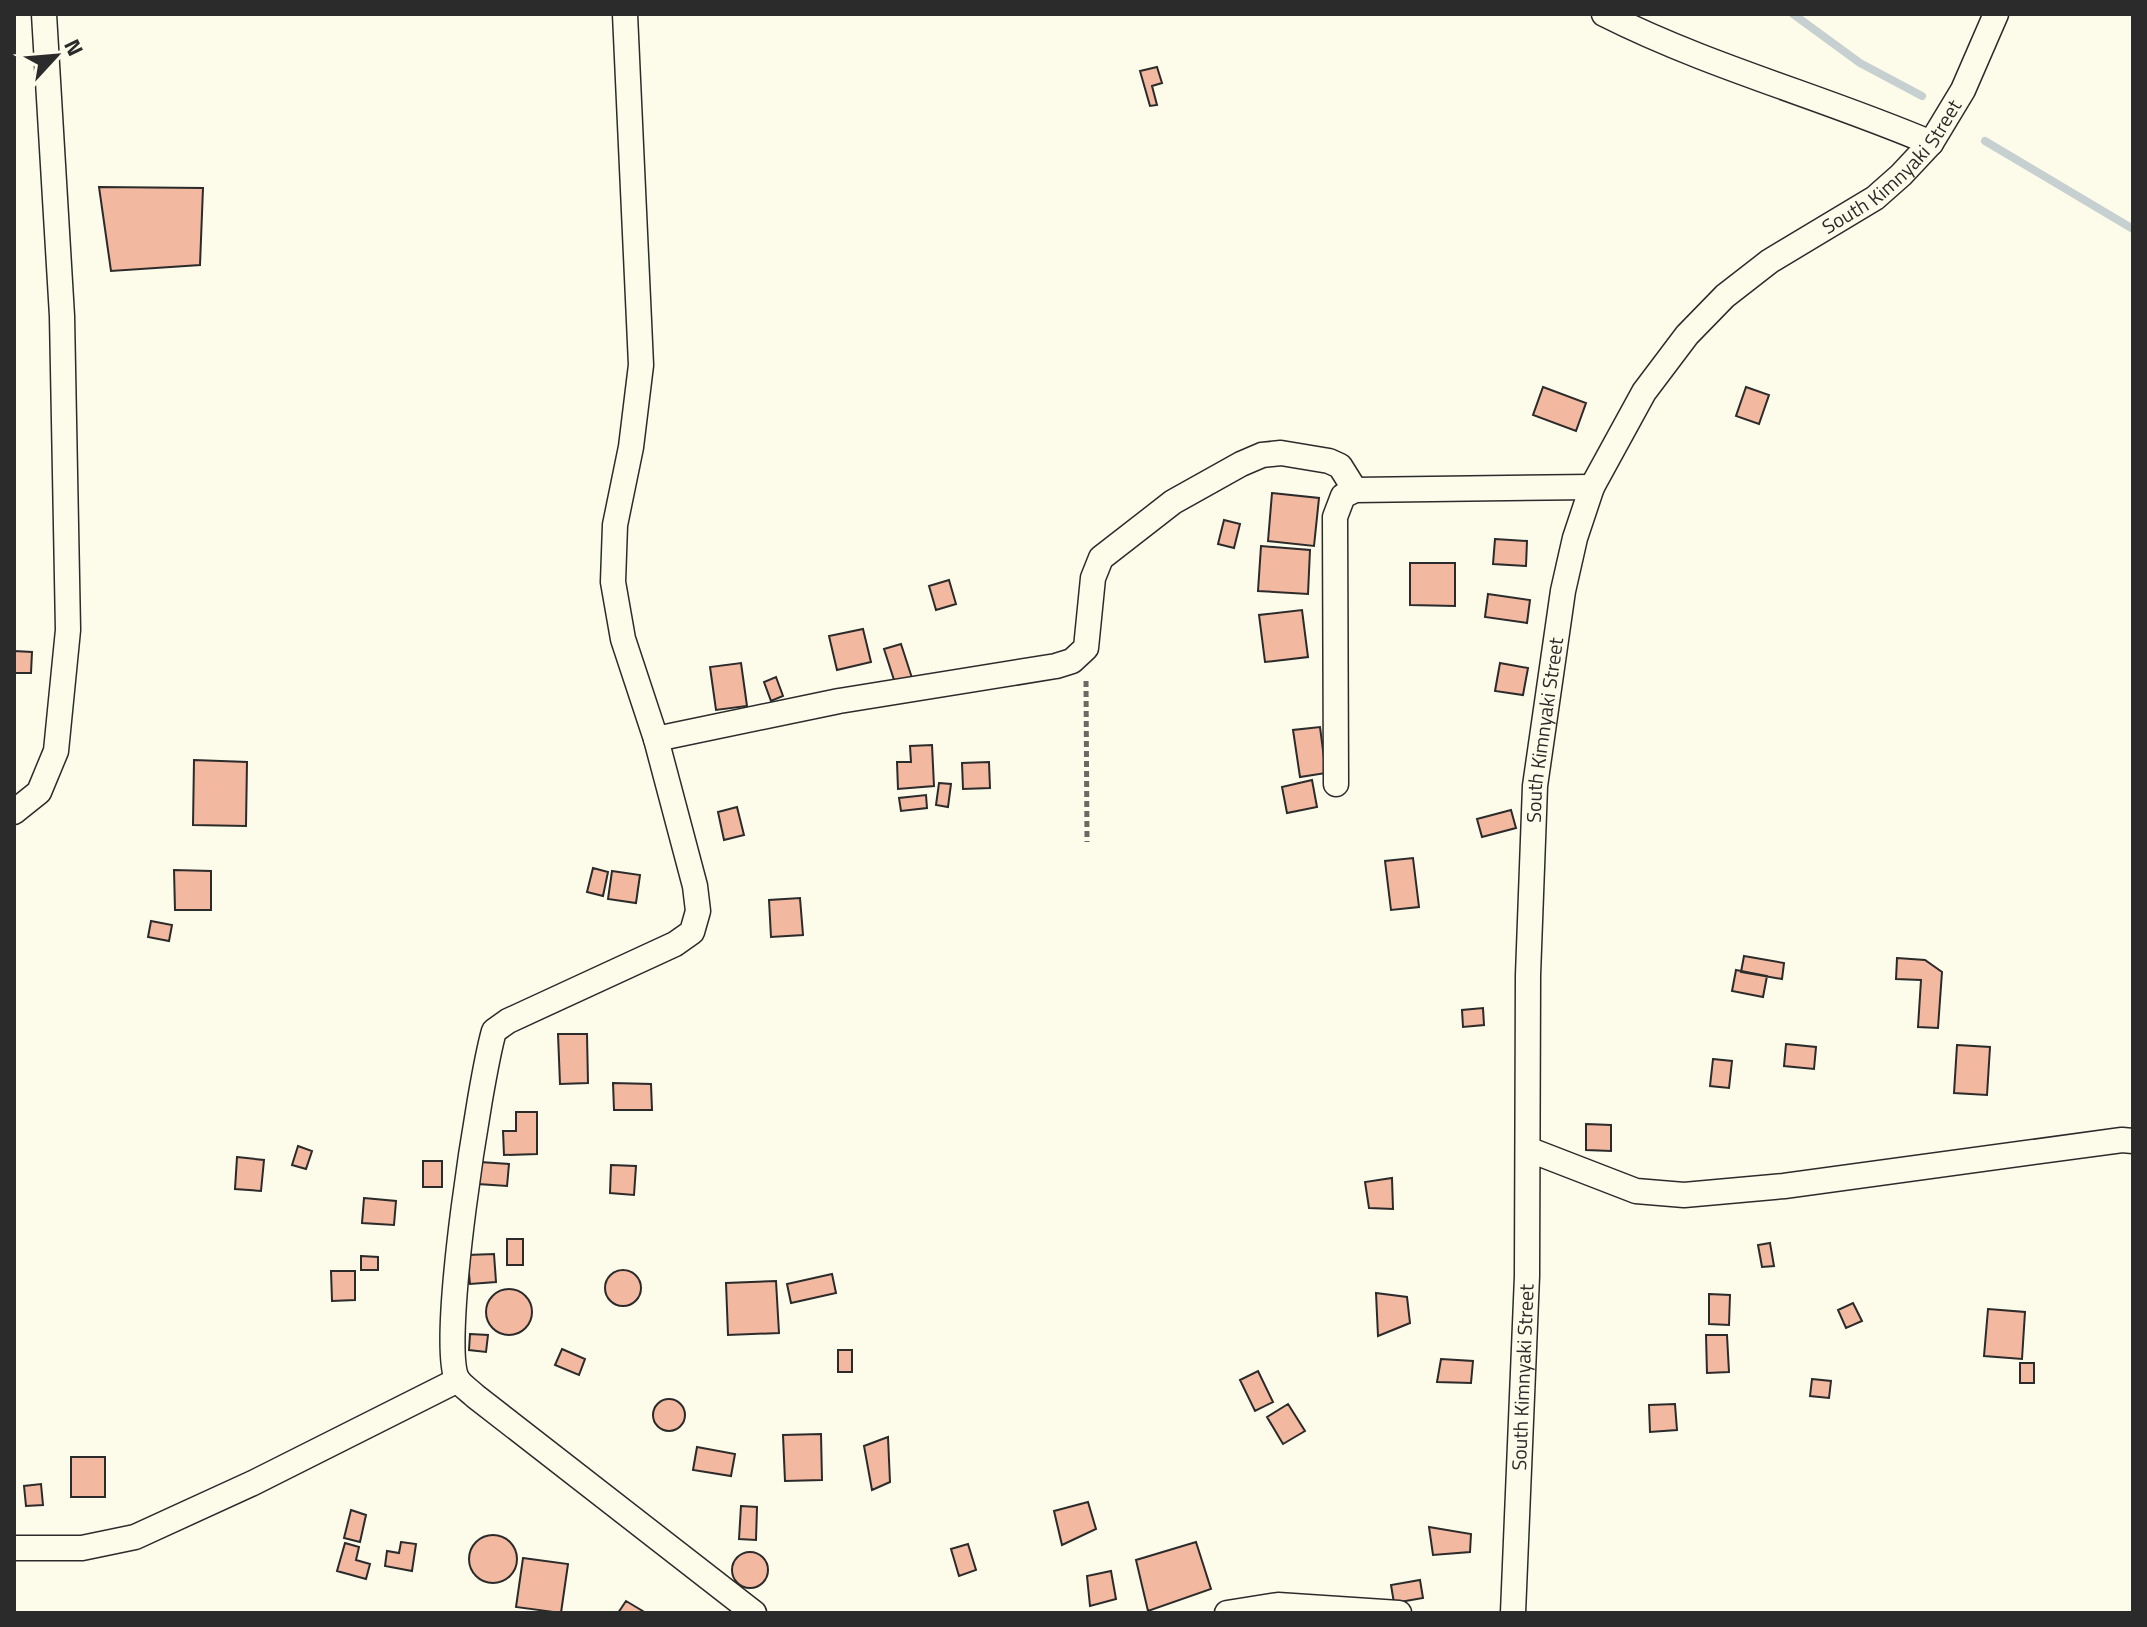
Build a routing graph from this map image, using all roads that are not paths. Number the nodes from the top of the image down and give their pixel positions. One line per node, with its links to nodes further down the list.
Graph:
1 (44, 14): 10 (street)
2 (625, 14): 8 (street)
3 (1604, 14): 5 (street)
4 (1996, 14): 5 (street, South Kimnyaki Street)
5 (1931, 143): 6 (street, South Kimnyaki Street)
6 (1592, 487): 7 (street); 12 (street, South Kimnyaki Street)
7 (1355, 490): 8 (street); 9 (street)
8 (656, 739): 13 (street)
9 (1336, 784)
10 (14, 812)
11 (2133, 1141): 12 (street)
12 (1530, 1150): 18 (street, South Kimnyaki Street)
13 (458, 1380): 14 (street); 15 (street)
14 (14, 1548)
15 (754, 1613)
16 (1227, 1613): 17 (street)
17 (1399, 1613)
18 (1513, 1613)

